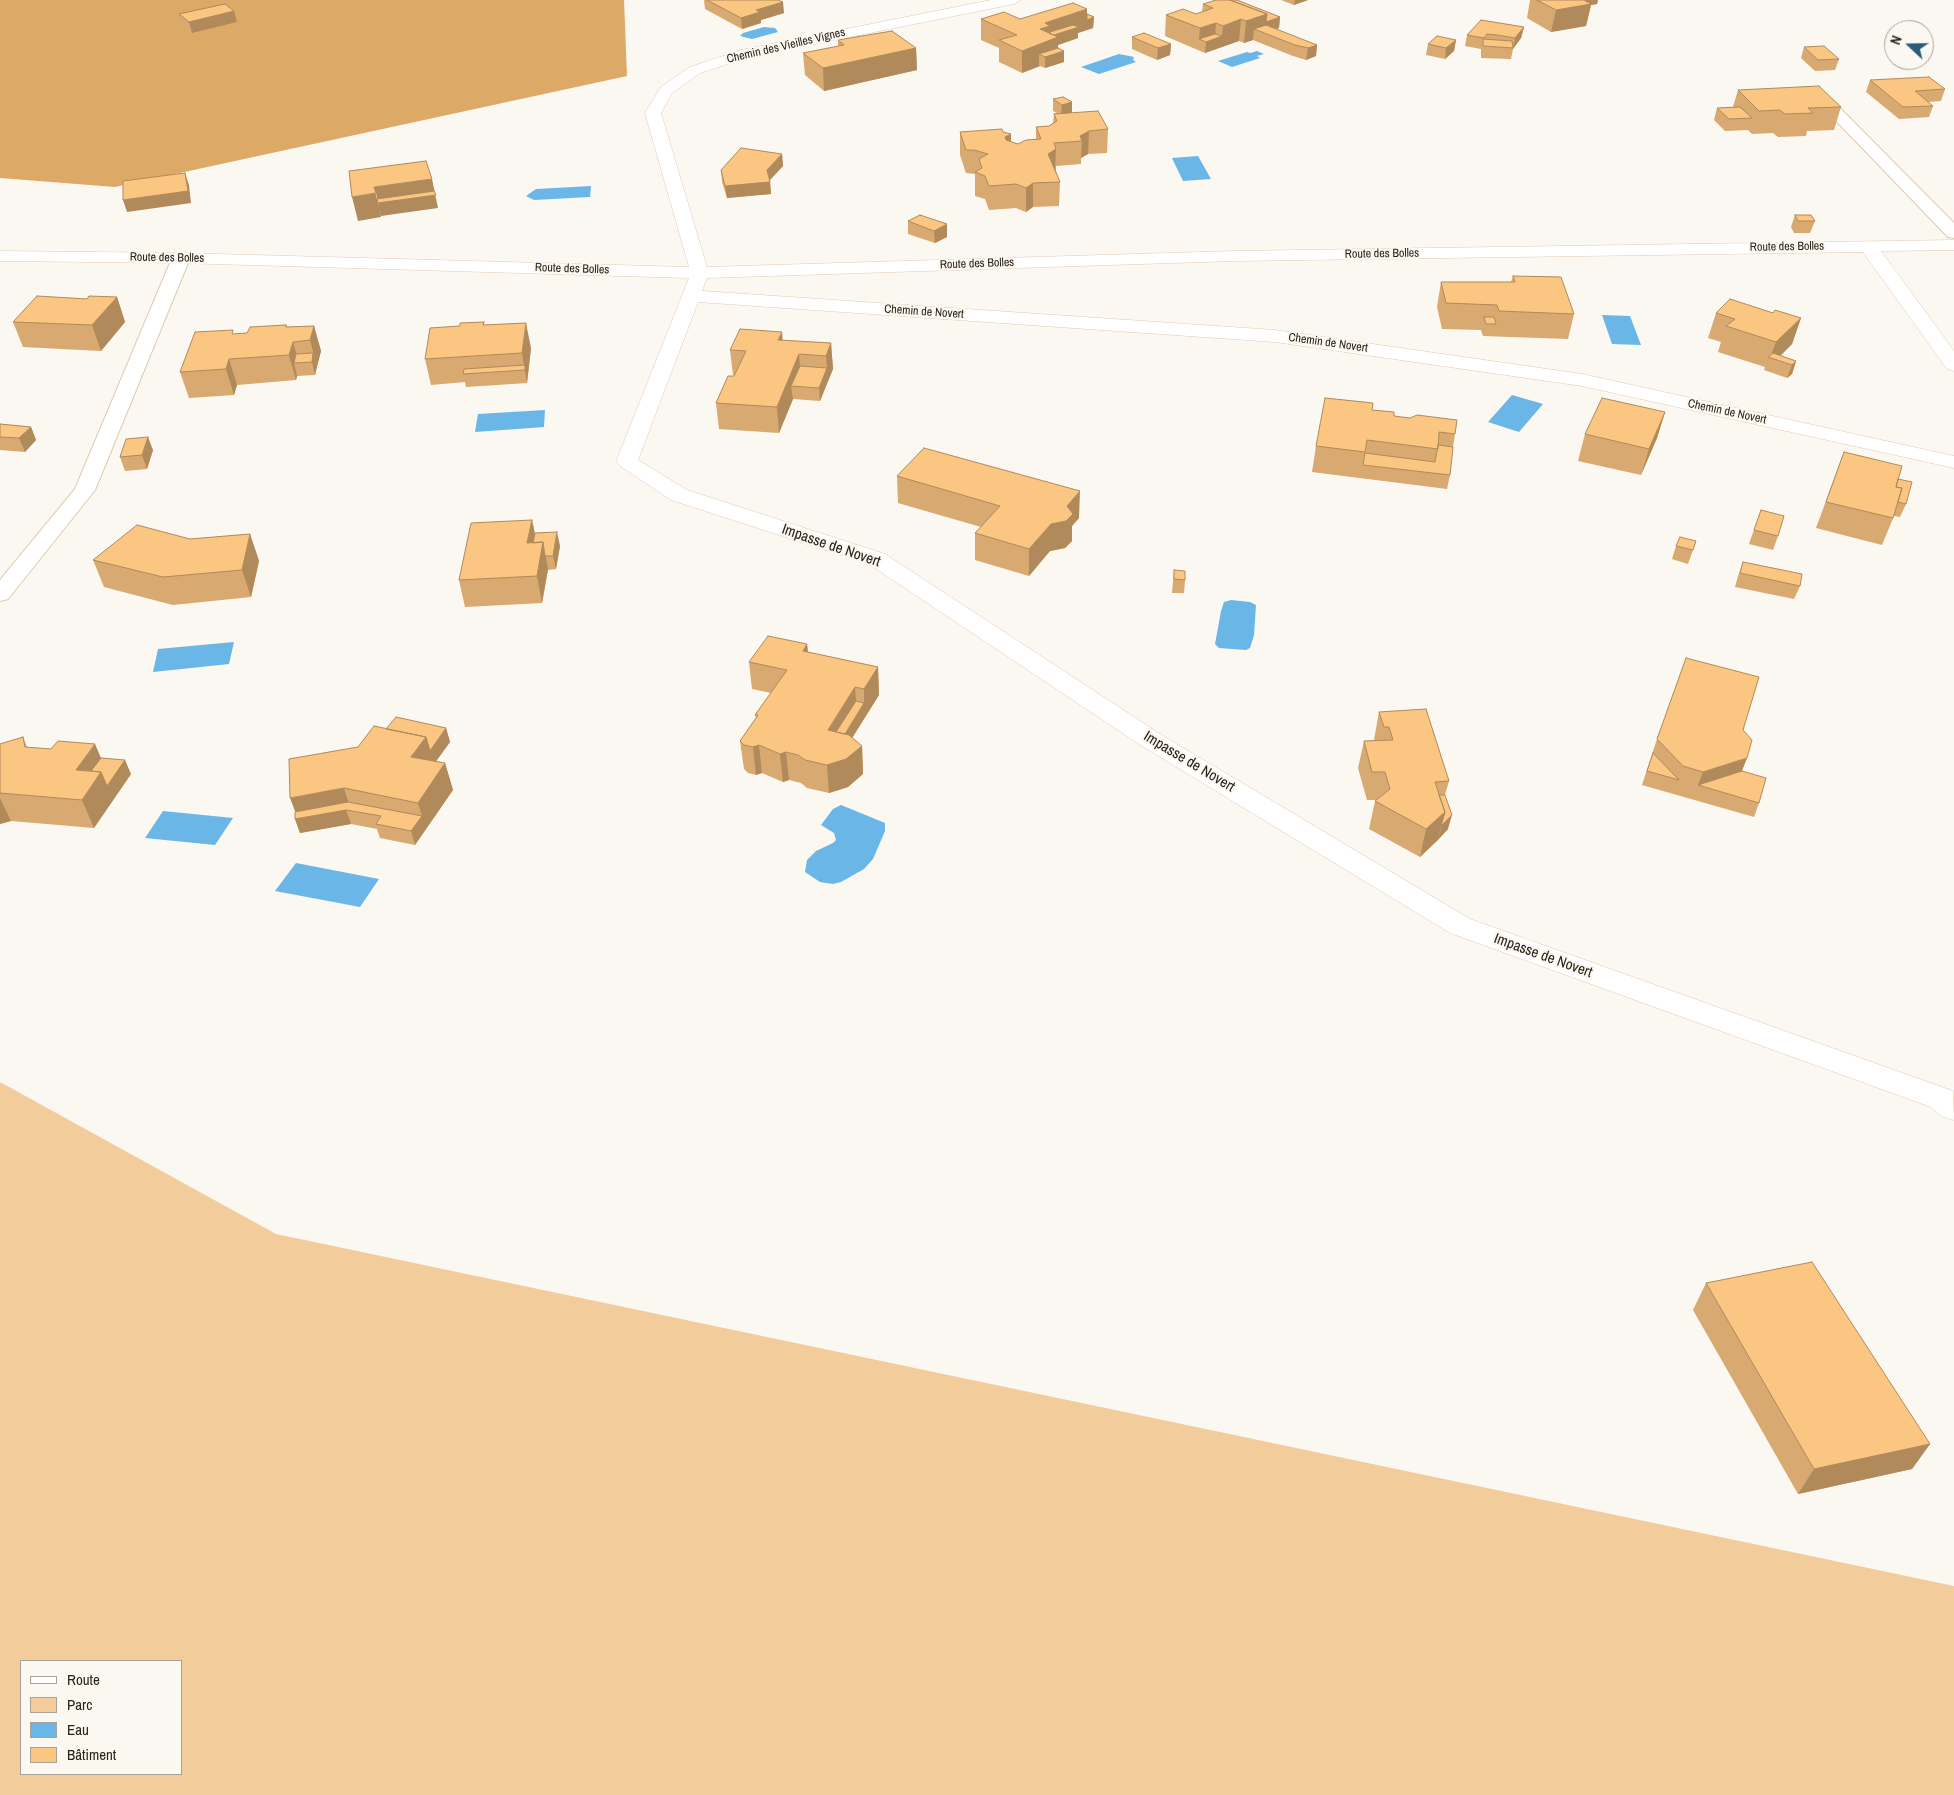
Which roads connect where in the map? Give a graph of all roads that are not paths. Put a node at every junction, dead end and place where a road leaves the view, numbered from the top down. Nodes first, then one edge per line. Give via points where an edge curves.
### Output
1 (1014, 0) edge
2 (1822, 97) edge
3 (1954, 233) edge
4 (1954, 245) edge
5 (1868, 246) junction
6 (0, 256) edge
7 (181, 258) junction
8 (696, 284) junction
9 (1954, 365) edge
10 (1954, 462) edge
11 (0, 594) edge
12 (1954, 1108) edge

1 - 8 street, Chemin des Vieilles Vignes via 746,53 695,70 666,90 653,113
2 - 3 lane
4 - 5 street, Route des Bolles
5 - 8 street, Route des Bolles via 1234,256
5 - 9 street
6 - 7 street, Route des Bolles
7 - 8 street, Route des Bolles
7 - 11 lane via 86,490
8 - 10 street, Chemin de Novert via 1275,336 1582,380
8 - 12 street, Impasse de Novert via 628,462 679,495 878,559 1151,740 1460,926 1942,1099

